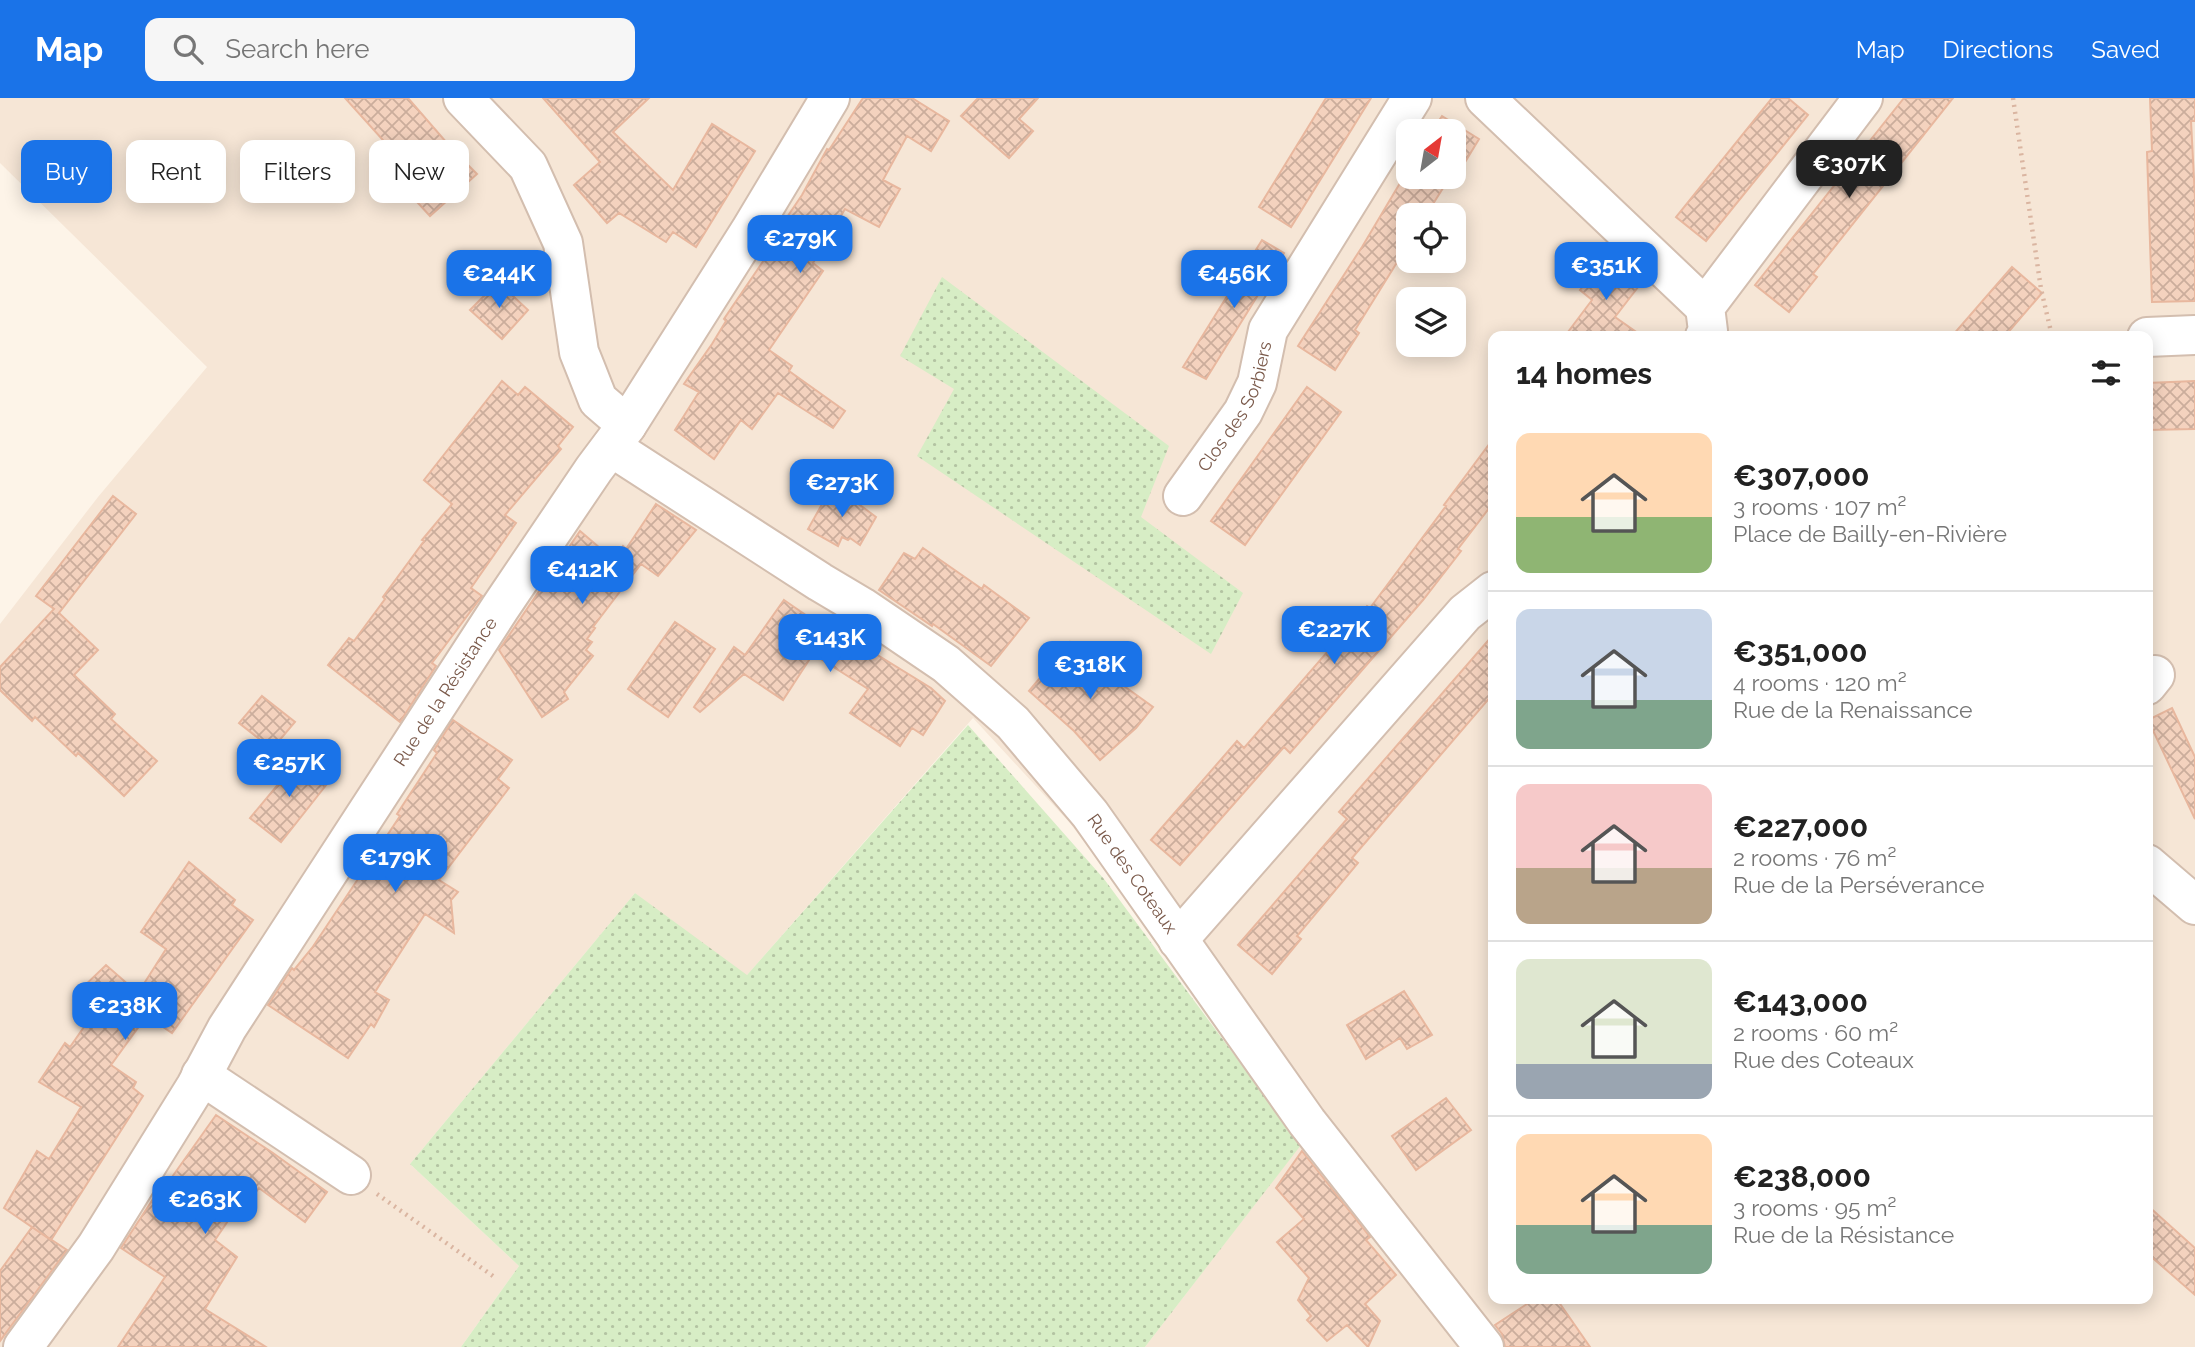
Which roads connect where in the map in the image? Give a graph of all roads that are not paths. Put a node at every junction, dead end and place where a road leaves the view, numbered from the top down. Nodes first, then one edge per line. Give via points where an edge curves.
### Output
1 (463, 98) edge
2 (830, 98) edge
3 (1412, 98) edge
4 (1485, 98) edge
5 (1863, 98) edge
6 (1705, 322) edge
7 (2195, 335) edge
8 (2153, 337) edge
9 (619, 436) junction
10 (1183, 496) dead end
11 (1488, 595) edge
12 (2153, 869) edge
13 (2195, 905) edge
14 (1178, 940) junction
15 (201, 1075) junction
16 (351, 1175) road end
17 (23, 1347) edge
18 (1484, 1347) edge

1 - 9 street, Rue des Coteaux via 528,166 563,243 579,352
2 - 9 street, Rue de la Résistance
3 - 10 street, Clos des Sorbiers via 1268,331 1257,383 1243,412
4 - 6 street
5 - 6 street
7 - 8 street
9 - 14 street, Rue des Coteaux via 686,496 935,656 1013,723 1090,814
9 - 15 street, Rue de la Résistance via 478,643
11 - 14 street via 1465,613
12 - 13 street
14 - 18 street, Rue des Coteaux via 1307,1122
15 - 16 street
15 - 17 street, Rue de la Résistance via 96,1247

